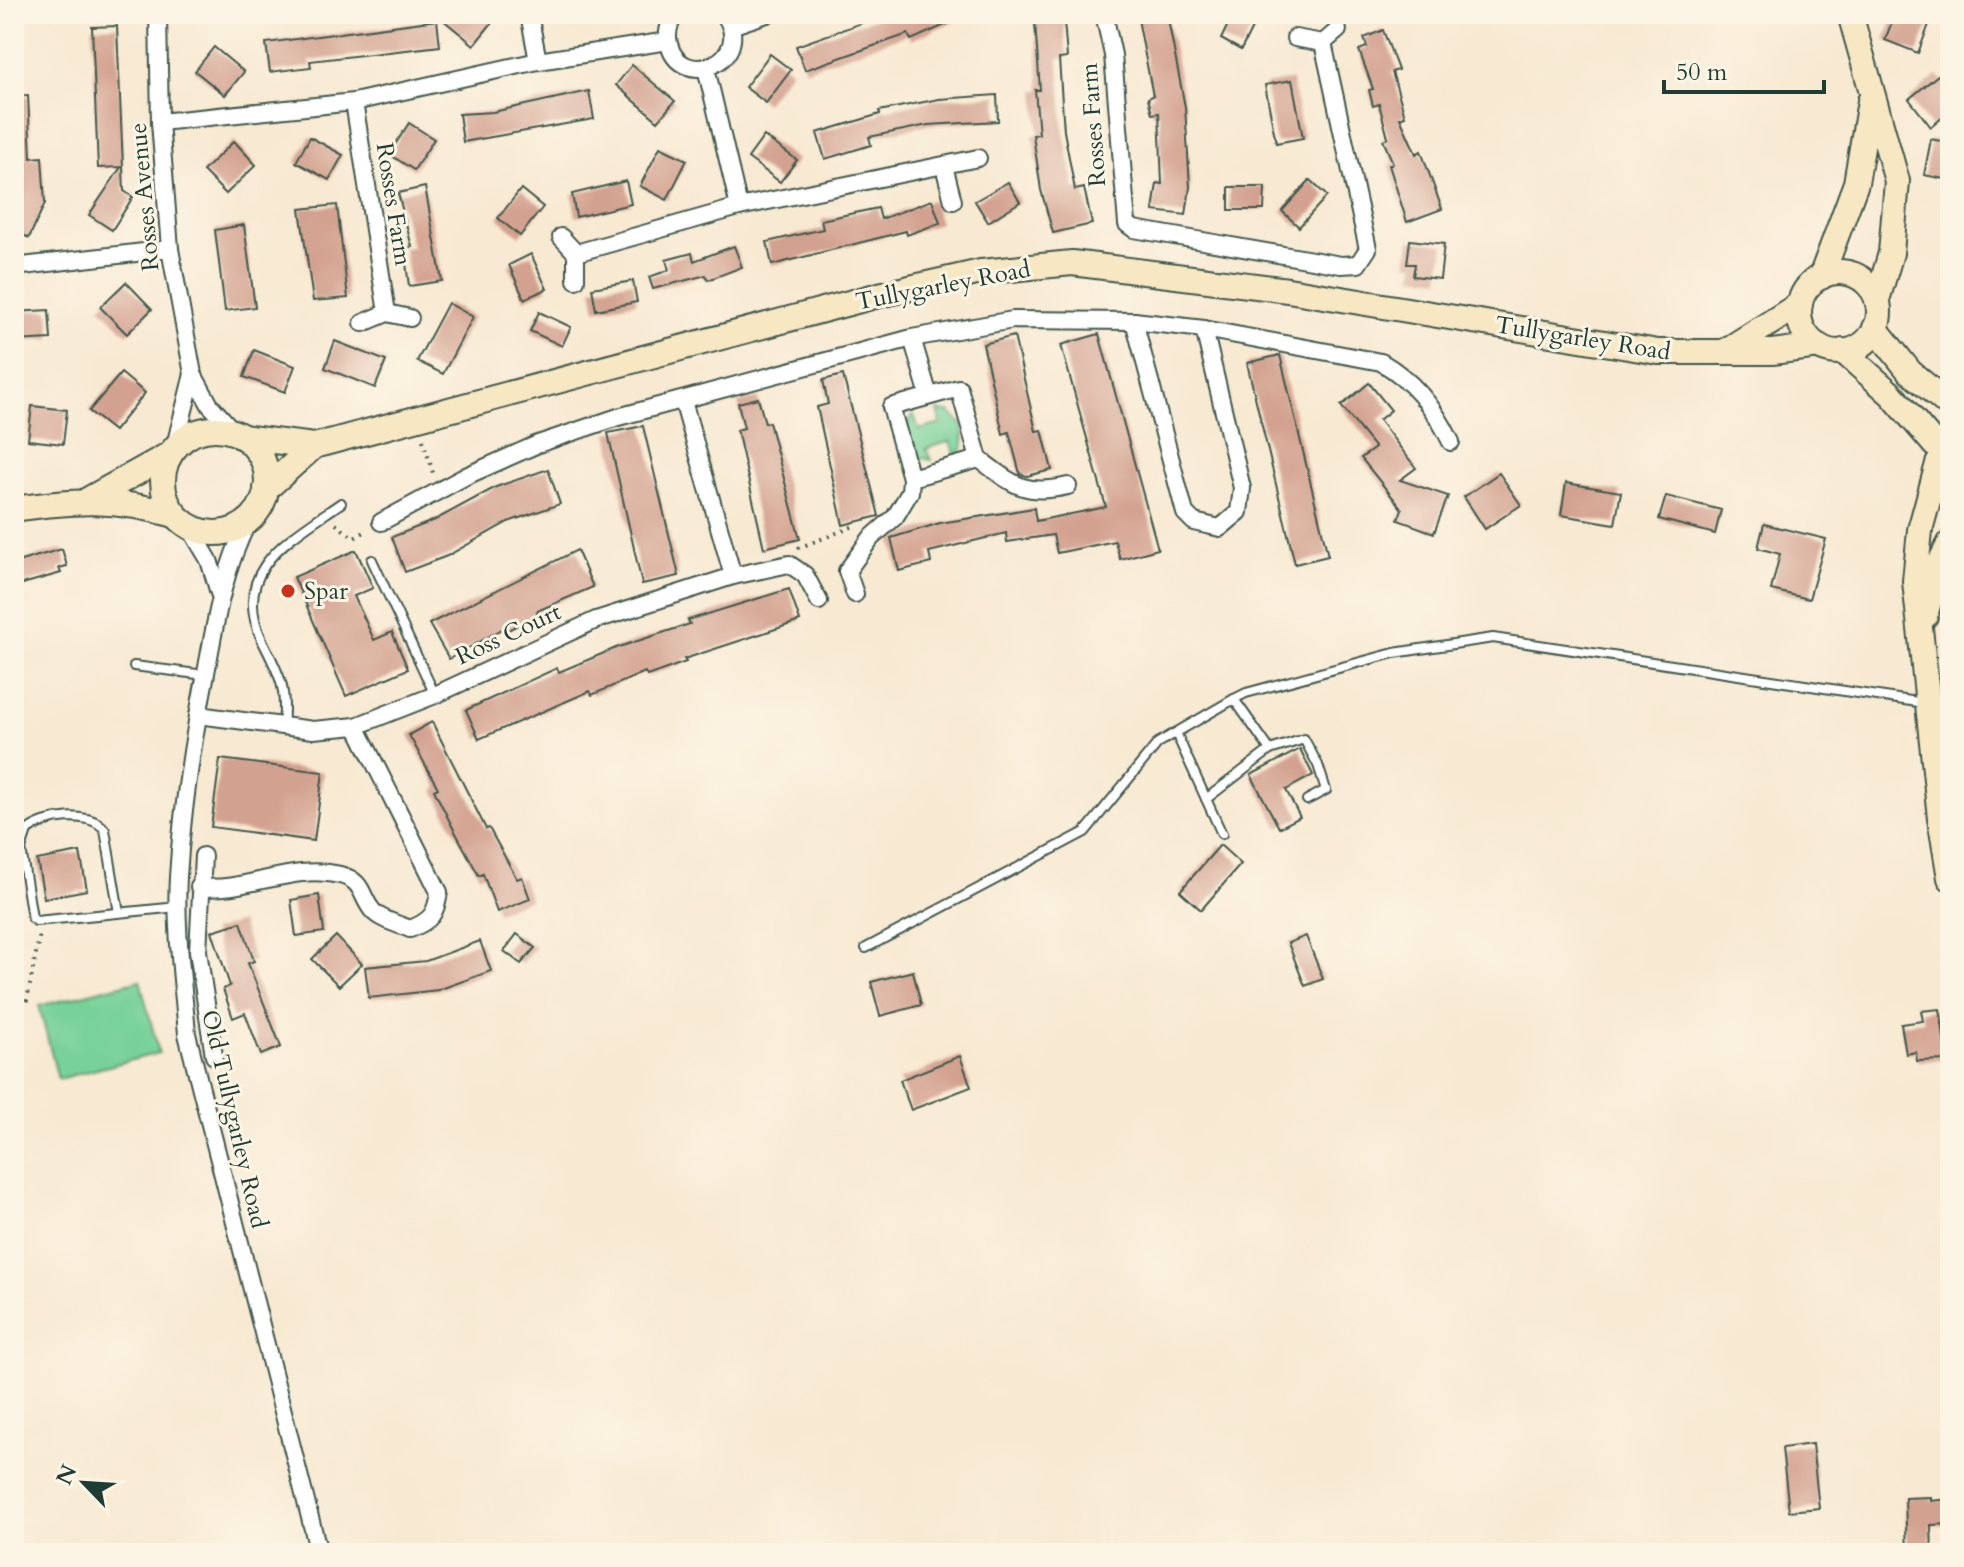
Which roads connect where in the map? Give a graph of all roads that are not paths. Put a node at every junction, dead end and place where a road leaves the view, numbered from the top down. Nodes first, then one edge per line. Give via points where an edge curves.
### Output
1 (158, 14) edge
2 (529, 14) edge
3 (676, 14) edge
4 (767, 14) edge
5 (1104, 14) edge
6 (1850, 14) edge
7 (728, 20) edge
8 (1338, 30) dead end
9 (1295, 38) dead end
10 (668, 41) junction
11 (1323, 43) junction
12 (538, 61) junction
13 (706, 68) junction
14 (1870, 94) junction
15 (354, 102) junction
16 (160, 122) junction
17 (978, 158) dead end
18 (944, 166) junction
19 (953, 201) dead end
20 (739, 207) junction
21 (561, 237) dead end
22 (170, 249) junction
23 (576, 253) junction
24 (14, 267) edge
25 (1821, 277) junction
26 (576, 280) dead end
27 (1877, 300) junction
28 (1800, 304) junction
29 (387, 313) junction
30 (410, 318) dead end
31 (1134, 321) junction
32 (363, 323) dead end
33 (1875, 328) junction
34 (1204, 329) junction
35 (912, 338) junction
36 (1831, 349) junction
37 (1727, 350) junction
38 (193, 374) junction
39 (929, 396) junction
40 (683, 401) junction
41 (1950, 406) edge
42 (1950, 418) edge
43 (238, 435) junction
44 (1451, 442) dead end
45 (314, 446) junction
46 (173, 450) junction
47 (979, 459) junction
48 (1941, 463) edge
49 (911, 478) junction
50 (1068, 486) dead end
51 (266, 489) junction
52 (89, 499) junction
53 (341, 503) dead end
54 (14, 509) edge
55 (183, 522) junction
56 (248, 522) junction
57 (381, 522) road end
58 (1950, 543) edge
59 (372, 560) dead end
60 (733, 576) junction
61 (219, 593) junction
62 (855, 594) dead end
63 (819, 601) dead end
64 (1921, 634) junction
65 (134, 666) dead end
66 (205, 675) junction
67 (435, 695) junction
68 (1234, 699) junction
69 (1929, 703) junction
70 (198, 715) junction
71 (356, 726) junction
72 (283, 727) junction
73 (1176, 733) junction
74 (1270, 750) junction
75 (1206, 799) junction
76 (1307, 800) dead end
77 (1222, 834) dead end
78 (203, 856) dead end
79 (1950, 878) edge
80 (199, 887) junction
81 (178, 907) junction
82 (119, 913) junction
83 (866, 948) dead end
84 (214, 1056) dead end
85 (319, 1553) edge

1 - 16 street, Rosses Avenue
2 - 12 street
3 - 10 street
4 - 7 street
5 - 11 street, Rosses Farm via 1113,55 1124,218 1134,229 1358,264 1368,249
6 - 14 street
7 - 13 street via 728,52
8 - 11 street
9 - 11 street
10 - 12 street
10 - 13 street via 677,59
12 - 15 street
13 - 20 street
14 - 25 street via 1856,183
14 - 27 street via 1897,181 1891,253
15 - 16 street
15 - 29 street, Rosses Farm
16 - 22 street, Rosses Avenue
17 - 18 street
18 - 19 street
18 - 20 street
20 - 23 street
21 - 23 street
22 - 24 street
22 - 38 street, Rosses Avenue
23 - 26 street
25 - 27 street via 1837,272 1854,275
25 - 28 street via 1805,291
27 - 33 street
28 - 36 street via 1804,331
28 - 37 street
29 - 30 street
29 - 32 street
31 - 34 street
31 - 34 street via 1185,513 1194,522 1220,528 1239,512 1242,488
31 - 35 street via 1013,320
33 - 36 street via 1859,346
33 - 41 street via 1910,372
34 - 44 street via 1381,362 1430,403
35 - 39 street
35 - 40 street
36 - 37 street, Tullygarley Road
36 - 48 street via 1891,394
37 - 45 street, Tullygarley Road via 1658,352 1288,290 1072,263 981,272 879,295
38 - 43 street, Rosses Avenue via 210,405
38 - 46 street, Rosses Avenue
39 - 47 street via 959,388
39 - 49 street via 891,407
40 - 57 street via 538,444
40 - 60 street
42 - 48 street via 1940,429
43 - 45 street, Tullygarley Road
43 - 46 street via 203,430
43 - 51 street via 259,452
45 - 51 street, Tullygarley Road
46 - 52 street
46 - 55 street via 162,484 168,507
47 - 49 street
47 - 50 street via 1007,480 1038,493
48 - 64 street via 1915,557
49 - 62 street via 910,492 895,517 847,571
51 - 56 street
52 - 54 street
52 - 55 street via 135,503
53 - 72 lane via 282,544 262,567 252,599 258,631 285,688
55 - 56 street via 221,534
55 - 61 street, Old Tullygarley Road via 209,560
56 - 61 street, Old Tullygarley Road
58 - 64 street via 1933,583
59 - 67 lane
60 - 63 street, Ross Court via 789,564 805,575
60 - 67 street, Ross Court via 596,620
61 - 66 street, Old Tullygarley Road
64 - 69 street
65 - 66 lane
66 - 70 street, Old Tullygarley Road
67 - 71 street, Ross Court
68 - 69 lane via 1394,653 1493,638
68 - 73 lane
68 - 74 lane
69 - 79 street
70 - 72 street, Ross Court
70 - 81 street, Old Tullygarley Road
71 - 72 street, Ross Court
71 - 80 street via 439,892 437,912 410,929 371,909 362,887 341,875 267,877 222,890
73 - 75 lane
73 - 83 lane via 1158,743 1085,832
74 - 75 lane
74 - 76 lane via 1304,739 1326,790
75 - 77 lane
78 - 80 street
80 - 84 street via 198,951
81 - 82 lane
81 - 85 street, Old Tullygarley Road via 187,1034
82 - 82 lane via 42,923 32,918 21,849 27,831 42,822 100,822

